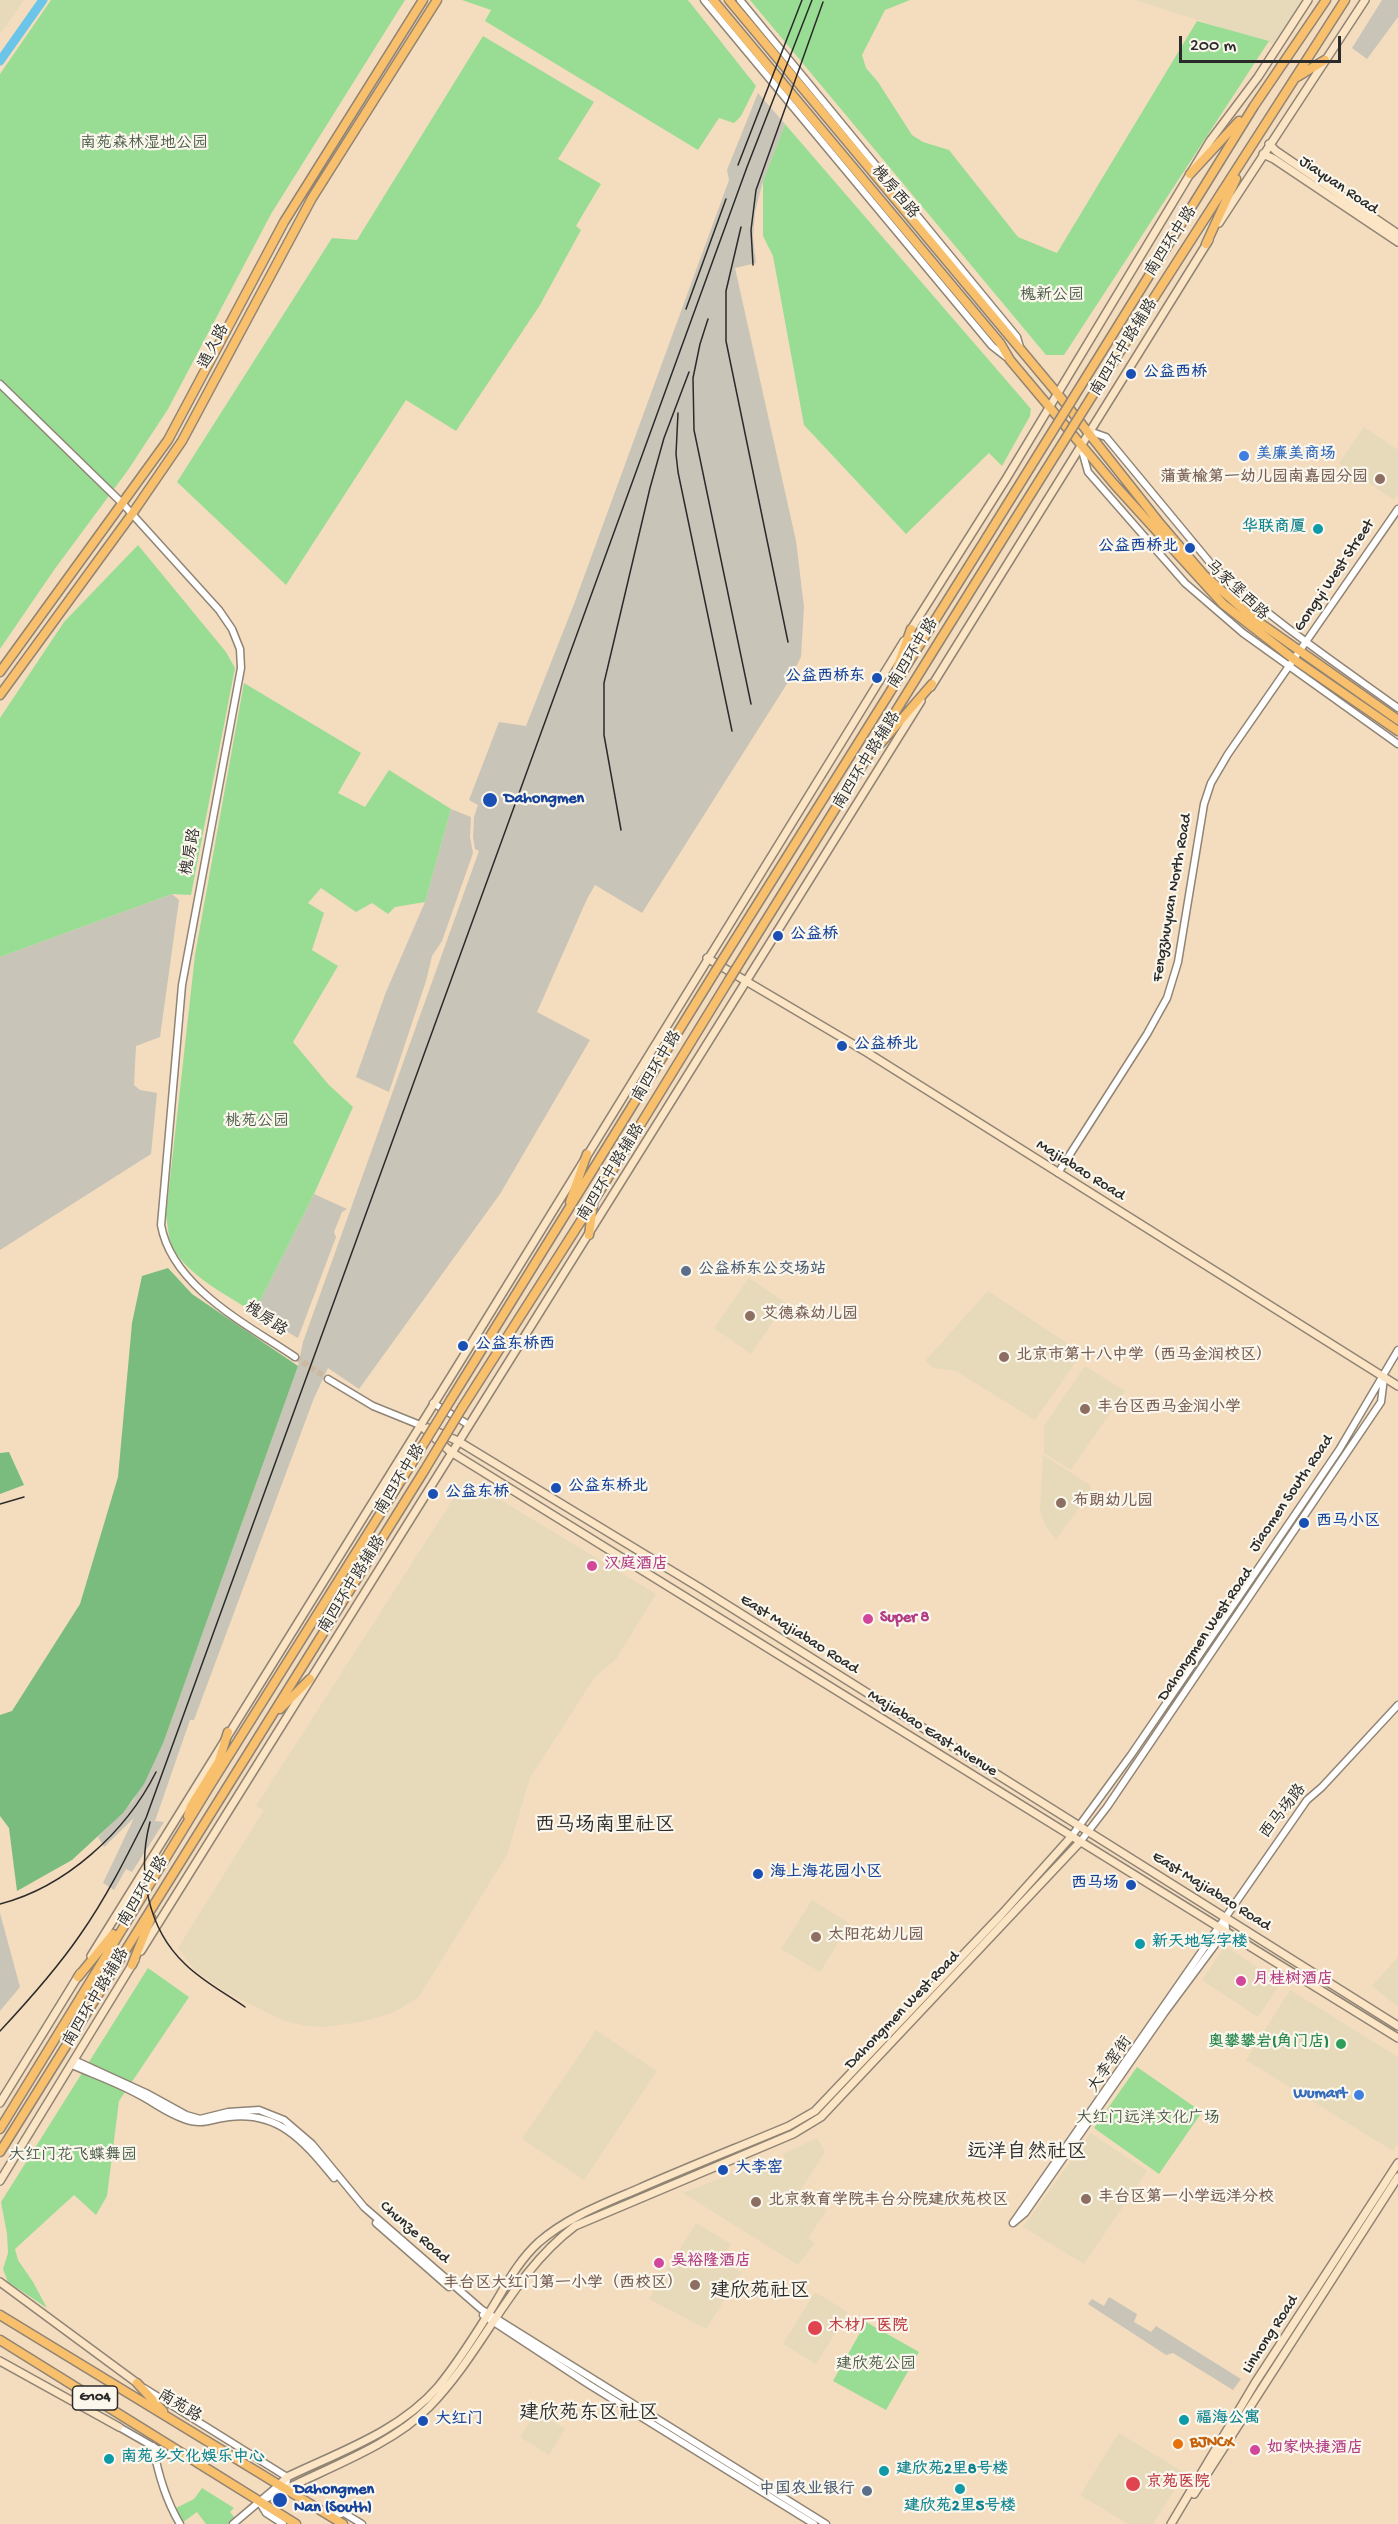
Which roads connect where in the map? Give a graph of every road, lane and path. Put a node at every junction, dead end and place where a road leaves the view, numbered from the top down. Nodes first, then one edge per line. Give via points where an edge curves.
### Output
1 (423, 0) edge
2 (437, 0) edge
3 (705, 0) edge
4 (713, 0) edge
5 (729, 0) edge
6 (740, 0) edge
7 (1308, 0) edge
8 (1317, 0) edge
9 (1326, 0) edge
10 (1345, 0) edge
11 (1365, 0) edge
12 (1313, 20) junction
13 (1325, 60) junction
14 (1294, 79) junction
15 (1254, 106) junction
16 (1269, 144) junction
17 (1249, 151) junction
18 (1263, 154) junction
19 (1190, 174) junction
20 (1398, 234) edge
21 (1398, 242) edge
22 (1206, 244) junction
23 (1021, 350) junction
24 (1010, 360) junction
25 (0, 384) edge
26 (1057, 393) junction
27 (1049, 407) junction
28 (1089, 431) junction
29 (1080, 444) junction
30 (123, 504) junction
31 (1398, 509) edge
32 (132, 514) junction
33 (911, 629) junction
34 (1307, 642) junction
35 (1295, 660) junction
36 (0, 672) edge
37 (932, 684) junction
38 (0, 695) edge
39 (886, 697) junction
40 (1398, 708) edge
41 (1398, 720) edge
42 (1398, 731) edge
43 (1398, 744) edge
44 (863, 764) junction
45 (707, 958) junction
46 (746, 980) junction
47 (586, 1154) junction
48 (1058, 1173) junction
49 (593, 1202) junction
50 (564, 1218) junction
51 (589, 1235) junction
52 (1398, 1350) edge
53 (295, 1357) tunnel mouth
54 (1384, 1377) junction
55 (328, 1379) tunnel mouth
56 (1398, 1386) edge
57 (434, 1402) junction
58 (420, 1425) junction
59 (469, 1425) junction
60 (458, 1441) junction
61 (451, 1452) junction
62 (310, 1679) junction
63 (1398, 1705) edge
64 (269, 1719) junction
65 (228, 1732) junction
66 (1080, 1826) junction
67 (183, 1830) junction
68 (1089, 1832) junction
69 (1071, 1837) junction
70 (1080, 1842) junction
71 (160, 1896) junction
72 (133, 1911) junction
73 (1225, 1917) junction
74 (1222, 1928) junction
75 (132, 1965) junction
76 (78, 1977) junction
77 (1398, 2026) edge
78 (1398, 2038) edge
79 (73, 2062) junction
80 (0, 2103) edge
81 (0, 2128) edge
82 (0, 2152) edge
83 (1398, 2163) edge
84 (1398, 2177) edge
85 (0, 2181) edge
86 (0, 2282) edge
87 (0, 2315) edge
88 (491, 2318) junction
89 (0, 2340) edge
90 (0, 2361) edge
91 (136, 2383) junction
92 (171, 2420) junction
93 (119, 2427) joint
94 (153, 2446) junction
95 (188, 2457) junction
96 (287, 2477) junction
97 (282, 2487) junction
98 (260, 2502) junction
99 (332, 2517) junction
100 (180, 2524) edge
101 (233, 2524) edge
102 (283, 2524) edge
103 (296, 2524) edge
104 (344, 2524) edge
105 (362, 2524) edge
106 (814, 2524) edge
107 (826, 2524) edge
108 (1171, 2524) edge
109 (1176, 2524) edge

1 - 30 main road, 通久路 via 302,192 168,440
2 - 32 main road, 通久路 via 312,198 182,441
3 - 24 street via 992,346
4 - 24 main road, 槐房西路 via 1000,343
5 - 23 main road, 槐房西路
6 - 23 street via 952,256 1017,337
7 - 19 main road, 南四环中路辅路
8 - 12 main road
9 - 12 main road, 南四环中路
10 - 14 main road, 南四环中路
11 - 13 main road, 南四环中路辅路
12 - 15 main road, 南四环中路
13 - 14 main road
13 - 16 main road, 南四环中路辅路
14 - 17 main road, 南四环中路
15 - 19 main road
15 - 39 main road, 南四环中路, bridge
16 - 18 main road, 南四环中路辅路
16 - 20 main road
17 - 22 main road
17 - 44 main road, 南四环中路, bridge
18 - 21 main road, Jiayuan Road
18 - 22 main road, 南四环中路辅路
19 - 26 main road, 南四环中路辅路
22 - 28 main road, 南四环中路辅路
23 - 26 main road, 槐房西路
24 - 27 main road, 槐房西路
25 - 30 street, 槐房路
26 - 27 main road, 南四环中路辅路
26 - 28 main road, 槐房西路
27 - 29 main road, 马家堡西路
27 - 33 main road, 南四环中路辅路
28 - 29 main road, 南四环中路辅路
28 - 34 street via 1106,436 1228,581
28 - 35 main road, 槐房西路 via 1204,574
29 - 35 main road, 马家堡西路 via 1223,604
29 - 35 street via 1088,472 1185,583 1217,614
29 - 37 main road, 南四环中路辅路
30 - 32 street, 槐房路
30 - 36 main road, 通久路
31 - 34 street, Gongyi West Street
32 - 38 main road, 通久路
32 - 53 street, 槐房路 via 219,610 240,649 241,668 184,974 161,1216 163,1234 196,1288
33 - 39 main road
33 - 45 main road, 南四环中路辅路
34 - 35 street, Gongyi West Street
34 - 40 street
35 - 41 main road
35 - 42 main road, 马家堡西路
35 - 43 street
35 - 48 street, Fengzhuyuan North Road via 1210,783 1178,962 1167,998
37 - 44 main road
37 - 46 main road, 南四环中路辅路
39 - 50 main road, 南四环中路, bridge
44 - 49 main road, 南四环中路, bridge
45 - 46 main road, Majiabao Road
45 - 47 main road, 南四环中路辅路
46 - 48 main road, Majiabao Road
46 - 51 main road, 南四环中路辅路
47 - 50 main road
47 - 57 main road, 南四环中路辅路
48 - 54 main road, Majiabao Road
49 - 51 main road
49 - 64 main road, 南四环中路, bridge
50 - 67 main road, 南四环中路, bridge
51 - 59 main road, 南四环中路辅路
52 - 54 street, Jiaomen South Road
54 - 56 main road, Majiabao Road
54 - 66 street, Jiaomen South Road via 1339,1450
54 - 68 street, Dahongmen West Road via 1381,1402
55 - 58 street via 373,1406
57 - 58 main road, 南四环中路辅路
57 - 59 street
58 - 60 main road, East Majiabao Road
58 - 61 main road, Majiabao East Avenue
58 - 65 main road, 南四环中路辅路
59 - 60 main road, 南四环中路辅路
60 - 61 main road, 南四环中路辅路
60 - 66 main road, East Majiabao Road
61 - 62 main road, 南四环中路辅路
61 - 69 main road, Majiabao East Avenue
62 - 64 main road
62 - 75 main road, 南四环中路辅路
63 - 73 street, 西马场路 via 1307,1800
64 - 71 main road, 南四环中路
65 - 67 main road via 219,1761 191,1806
65 - 76 main road, 南四环中路辅路
66 - 68 main road, East Majiabao Road
66 - 69 street, Dahongmen West Road
67 - 72 main road, 南四环中路
68 - 70 street, Dahongmen West Road
68 - 73 main road, East Majiabao Road
69 - 70 main road, Majiabao East Avenue
69 - 88 main road, Dahongmen West Road via 816,2111 571,2219 517,2263
70 - 74 main road, Majiabao East Avenue
70 - 88 main road, Dahongmen West Road via 821,2117 793,2134 575,2226 545,2250
71 - 75 main road
71 - 82 main road, 南四环中路
72 - 76 main road
72 - 81 main road, 南四环中路
73 - 74 street, 大李窑街
73 - 77 main road, East Majiabao Road
74 - 74 street, 大李窑街 via 1013,2223 1025,2212
74 - 78 main road, Majiabao East Avenue
75 - 79 main road, 南四环中路辅路
76 - 80 main road, 南四环中路辅路
79 - 85 main road, 南四环中路辅路
79 - 88 street, Chunze Road via 184,2120 201,2123 257,2116 281,2125 309,2148 362,2210
83 - 108 main road, Linhong Road via 1255,2383
84 - 109 main road, Linhong Road
86 - 91 main road
87 - 92 main road, 南苑路 / G104
88 - 96 main road, Dahongmen West Road via 436,2388 410,2414
88 - 97 main road, Dahongmen West Road via 445,2389 415,2420 373,2445
88 - 106 street, Chunze Road
88 - 107 street, Chunze Road
89 - 95 main road, G104
90 - 93 main road
91 - 92 main road
91 - 96 street
92 - 97 main road, 南苑路 / G104
93 - 94 street
94 - 95 street via 166,2454
94 - 100 street via 165,2496
95 - 98 main road, G104
96 - 97 main road, Dahongmen West Road
97 - 98 street
97 - 99 main road, 南苑路 / G104
98 - 101 street
98 - 102 street via 266,2513
98 - 103 main road, G104
99 - 104 main road, 南苑路 / G104
99 - 105 street via 344,2513

